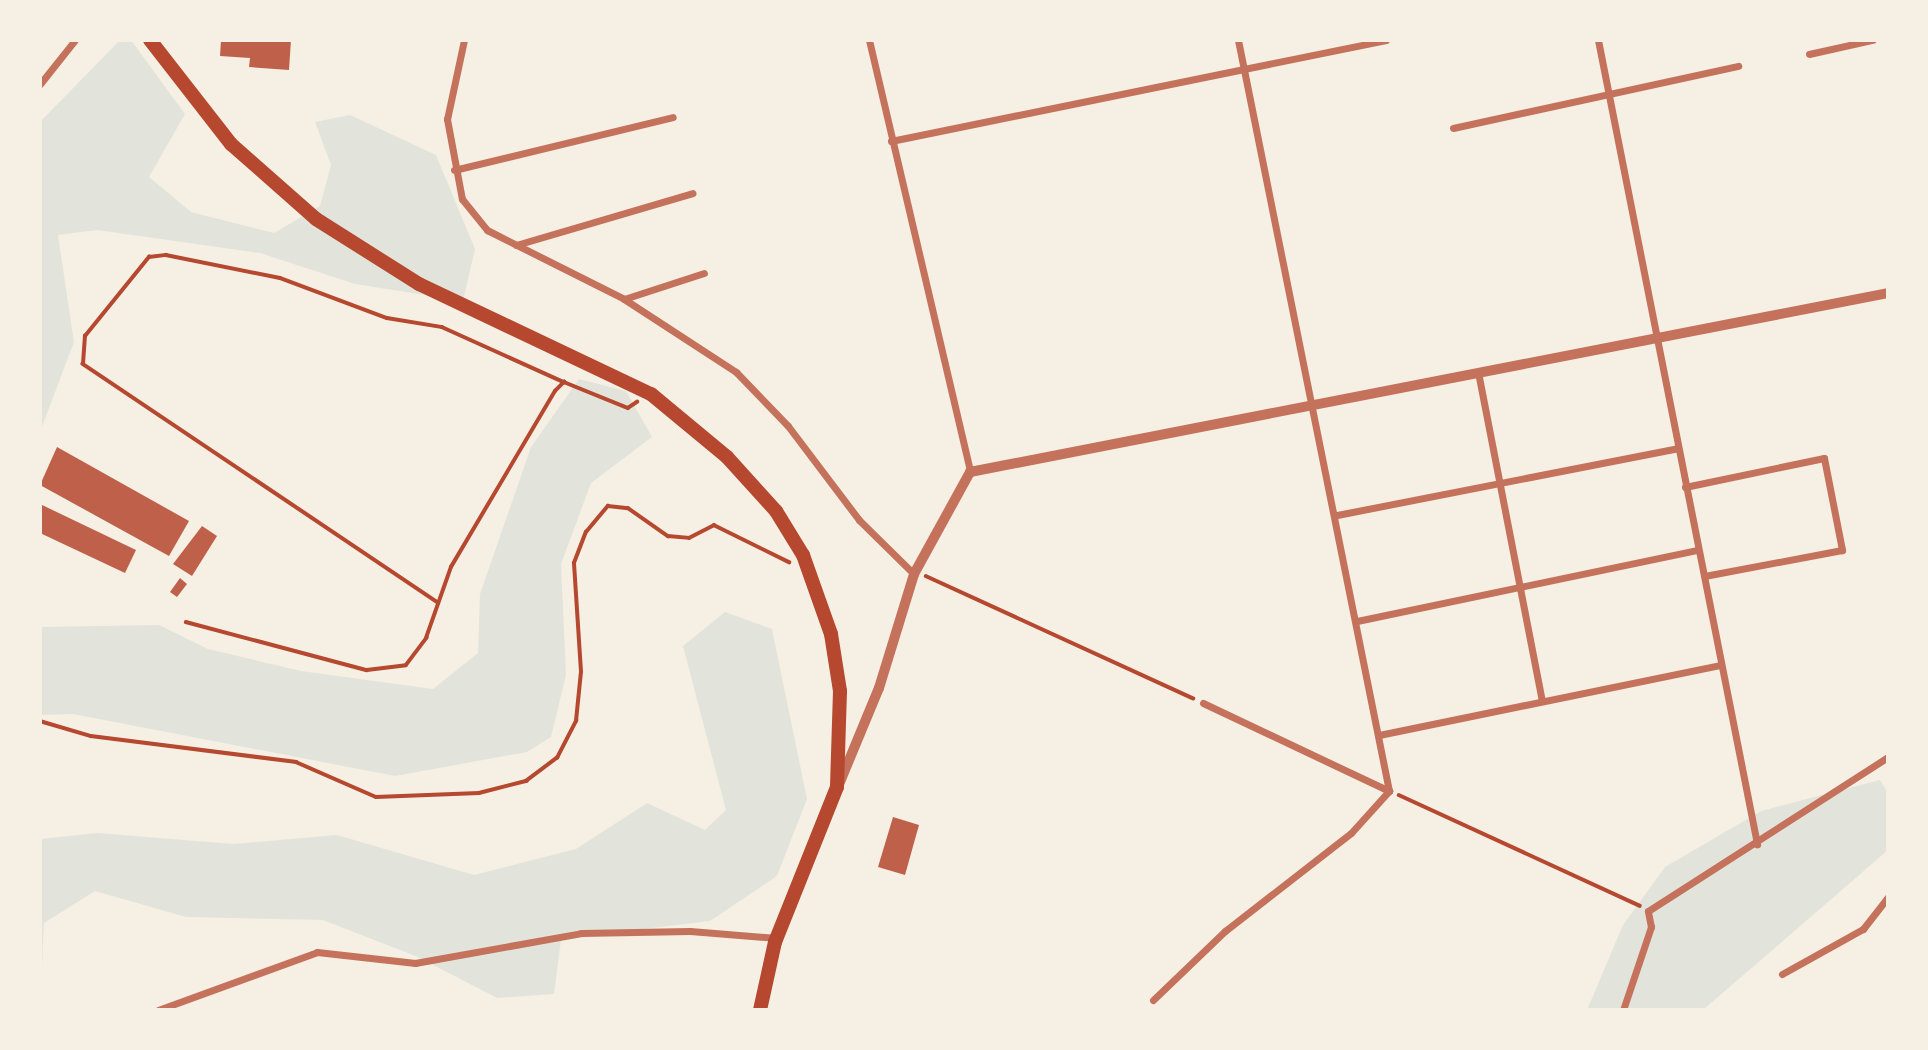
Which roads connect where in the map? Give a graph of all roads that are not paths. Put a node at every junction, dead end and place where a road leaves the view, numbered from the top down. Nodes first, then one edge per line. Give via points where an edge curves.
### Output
1 (75, 40) edge
2 (150, 40) edge
3 (464, 40) edge
4 (869, 40) edge
5 (1238, 40) edge
6 (1386, 40) edge
7 (1598, 40) edge
8 (1872, 40) edge
9 (1809, 54) dead end
10 (1738, 66) dead end
11 (1244, 69) junction
12 (40, 84) edge
13 (1609, 95) junction
14 (673, 117) dead end
15 (1453, 128) dead end
16 (891, 141) junction
17 (454, 170) junction
18 (694, 193) dead end
19 (516, 246) junction
20 (704, 273) dead end
21 (1888, 293) edge
22 (624, 299) junction
23 (1654, 335) junction
24 (1478, 372) junction
25 (1316, 406) junction
26 (1677, 448) junction
27 (971, 472) junction
28 (1499, 483) junction
29 (1685, 487) junction
30 (1337, 515) junction
31 (1698, 550) junction
32 (914, 574) junction
33 (1704, 576) junction
34 (1520, 588) junction
35 (1357, 621) junction
36 (1721, 664) junction
37 (1542, 700) junction
38 (1203, 703) road end
39 (1379, 735) junction
40 (1888, 757) edge
41 (837, 787) junction
42 (1389, 791) junction
43 (1757, 844) junction
44 (1888, 897) edge
45 (777, 937) junction
46 (1782, 974) dead end
47 (1153, 1000) dead end
48 (158, 1010) edge
49 (760, 1010) edge
50 (1623, 1010) edge

1 - 12 street
2 - 41 highway via 232,144 316,219 419,284 651,394 727,457 776,511 803,555 831,634 840,691
3 - 17 street via 447,119
4 - 16 street
5 - 11 street
6 - 11 street
7 - 13 street
8 - 9 street
10 - 13 street
11 - 16 street
11 - 25 street
13 - 15 street
13 - 23 street
14 - 17 street
16 - 27 street
17 - 19 street via 462,200 487,230
18 - 19 street
19 - 22 street
20 - 22 street
21 - 23 street
22 - 32 street via 736,372 788,426 859,520
23 - 24 street
23 - 26 street
24 - 25 street
24 - 28 street
25 - 27 street
25 - 30 street
26 - 28 street
26 - 29 street
27 - 32 street
28 - 30 street
28 - 34 street
29 - 31 street
29 - 33 street via 1824,458 1842,550
30 - 35 street
31 - 33 street
31 - 34 street
32 - 41 street via 879,688
33 - 36 street
34 - 35 street
34 - 37 street
35 - 39 street
36 - 37 street
36 - 43 street
37 - 39 street
38 - 42 street
39 - 42 street
40 - 43 street
41 - 45 highway
42 - 47 street via 1351,833 1225,931
43 - 50 street via 1648,911 1651,927
44 - 46 street via 1863,929
45 - 48 street via 690,930 581,933 415,963 317,952
45 - 49 highway

